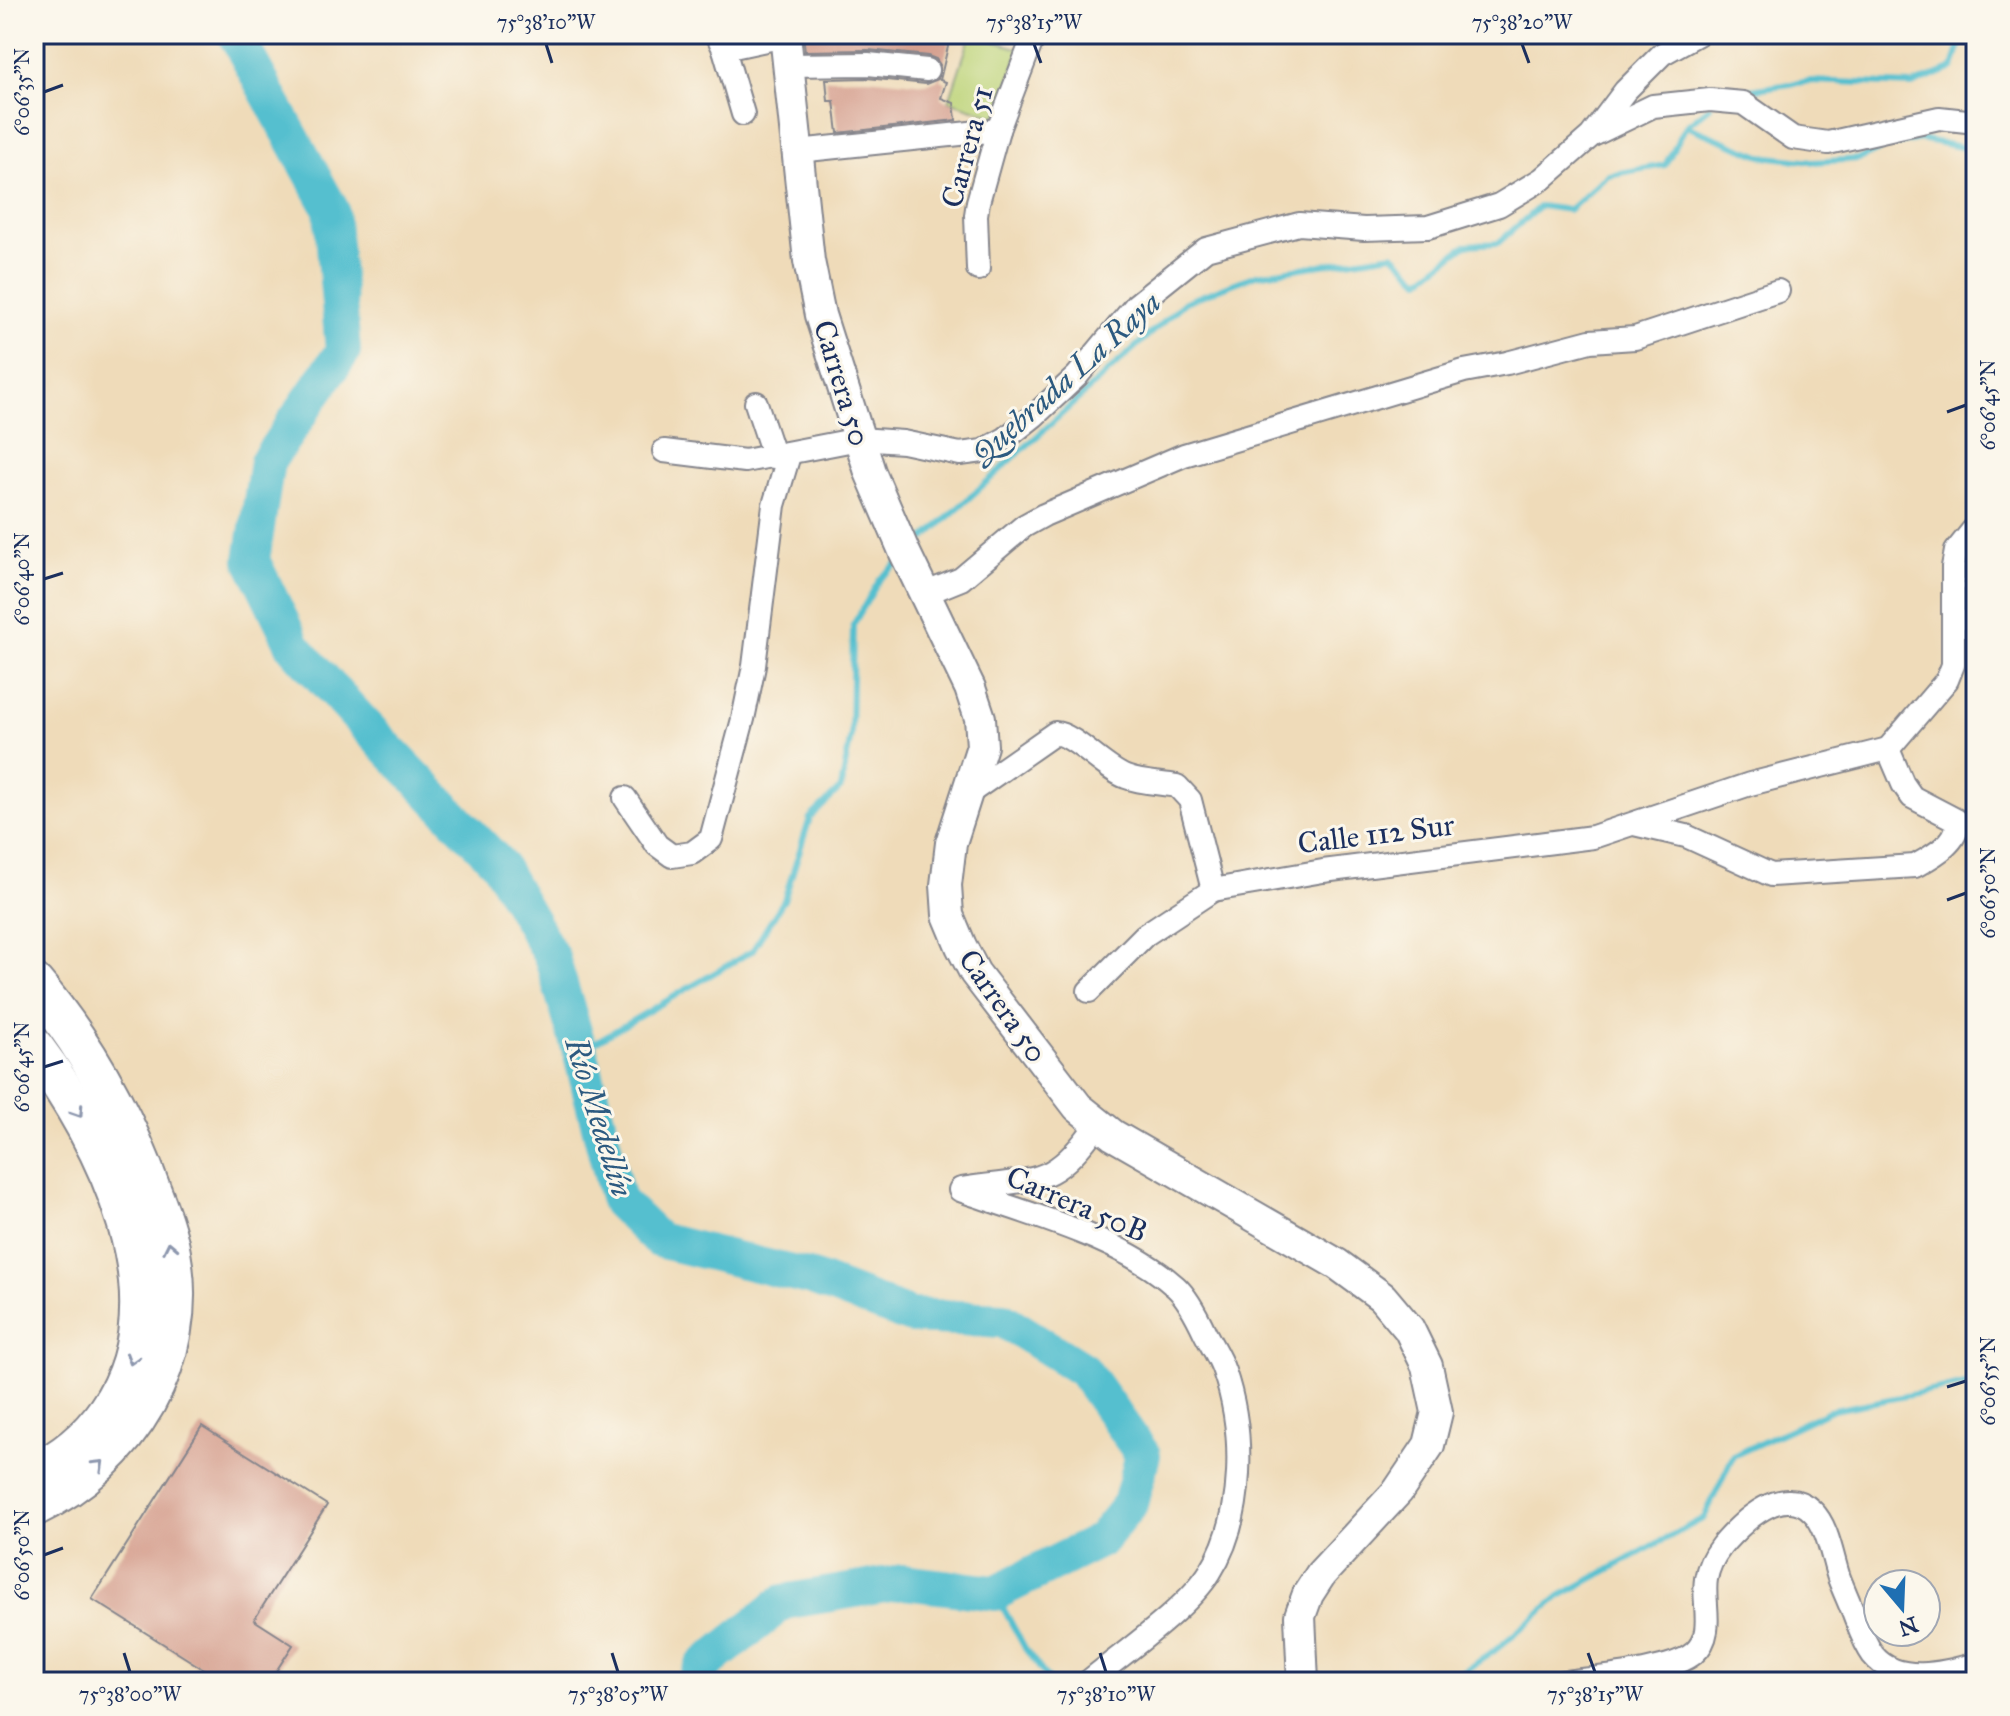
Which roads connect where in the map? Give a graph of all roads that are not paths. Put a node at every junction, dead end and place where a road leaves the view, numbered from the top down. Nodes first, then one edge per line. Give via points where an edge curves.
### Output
1 (1698, 34) edge
2 (720, 42) edge
3 (1031, 43) dead end
4 (786, 45) edge
5 (927, 70) dead end
6 (743, 114) dead end
7 (1976, 122) edge
8 (998, 130) junction
9 (1591, 136) junction
10 (798, 151) junction
11 (978, 269) dead end
12 (1778, 291) dead end
13 (756, 403) dead end
14 (859, 439) junction
15 (664, 451) dead end
16 (782, 456) junction
17 (1976, 526) edge
18 (924, 594) junction
19 (1888, 749) junction
20 (969, 793) junction
21 (625, 798) dead end
22 (1632, 823) junction
23 (1213, 890) junction
24 (34, 983) edge
25 (1089, 991) dead end
26 (34, 1047) edge
27 (1098, 1123) junction
28 (34, 1472) edge
29 (34, 1507) edge
30 (1976, 1664) edge
31 (1088, 1682) edge
32 (1303, 1682) edge
33 (1564, 1682) edge

1 - 9 street via 1641,73
2 - 4 street
2 - 6 street
3 - 8 street, Carrera 51
4 - 5 street via 868,64
4 - 10 main road, Carrera 50
7 - 9 street via 1939,118 1828,143 1793,138 1743,103 1710,100 1653,106
8 - 10 street
8 - 11 street, Carrera 51 via 976,215
9 - 14 street via 1542,179 1499,205 1428,227 1299,224 1206,249 1136,305 1077,376 1034,416 983,451 960,454
10 - 14 main road, Carrera 50 via 820,315
12 - 18 street via 1658,332 1590,341 1464,371 1184,455 1044,515 961,579
13 - 16 street
14 - 16 street
14 - 18 main road, Carrera 50
15 - 16 street via 745,461
16 - 21 street via 754,666 711,839 692,853 672,856 657,845
17 - 19 street via 1956,551 1953,567 1953,665 1947,680
18 - 20 main road, Carrera 50 via 980,718 982,746
19 - 22 street, Calle 112 Sur via 1750,784
19 - 22 street via 1912,797 1958,825 1956,835 1915,866 1771,875 1686,836
20 - 23 street via 1055,733 1064,734 1126,777 1184,791
20 - 27 main road, Carrera 50 via 951,843 946,885 952,926 984,985 1056,1082
22 - 23 street, Calle 112 Sur via 1593,837
23 - 25 street via 1145,935
29 -> 24 highway via 89,1474 138,1419 164,1363 175,1290 164,1221 141,1157 79,1042
26 -> 28 highway via 86,1125 108,1171 125,1221 140,1298 139,1335 112,1405 71,1450
27 - 31 street, Carrera 50B via 1079,1152 1053,1173 960,1190 1104,1242 1178,1288 1224,1371 1236,1426 1239,1482 1229,1530 1210,1573
27 - 32 main road, Carrera 50 via 1337,1264 1382,1297 1409,1329 1427,1366 1437,1412 1429,1445 1398,1491 1308,1594 1300,1616
30 - 33 street via 1910,1674 1875,1658 1822,1527 1813,1512 1789,1501 1756,1513 1720,1547 1706,1580 1703,1643 1693,1654 1644,1670

